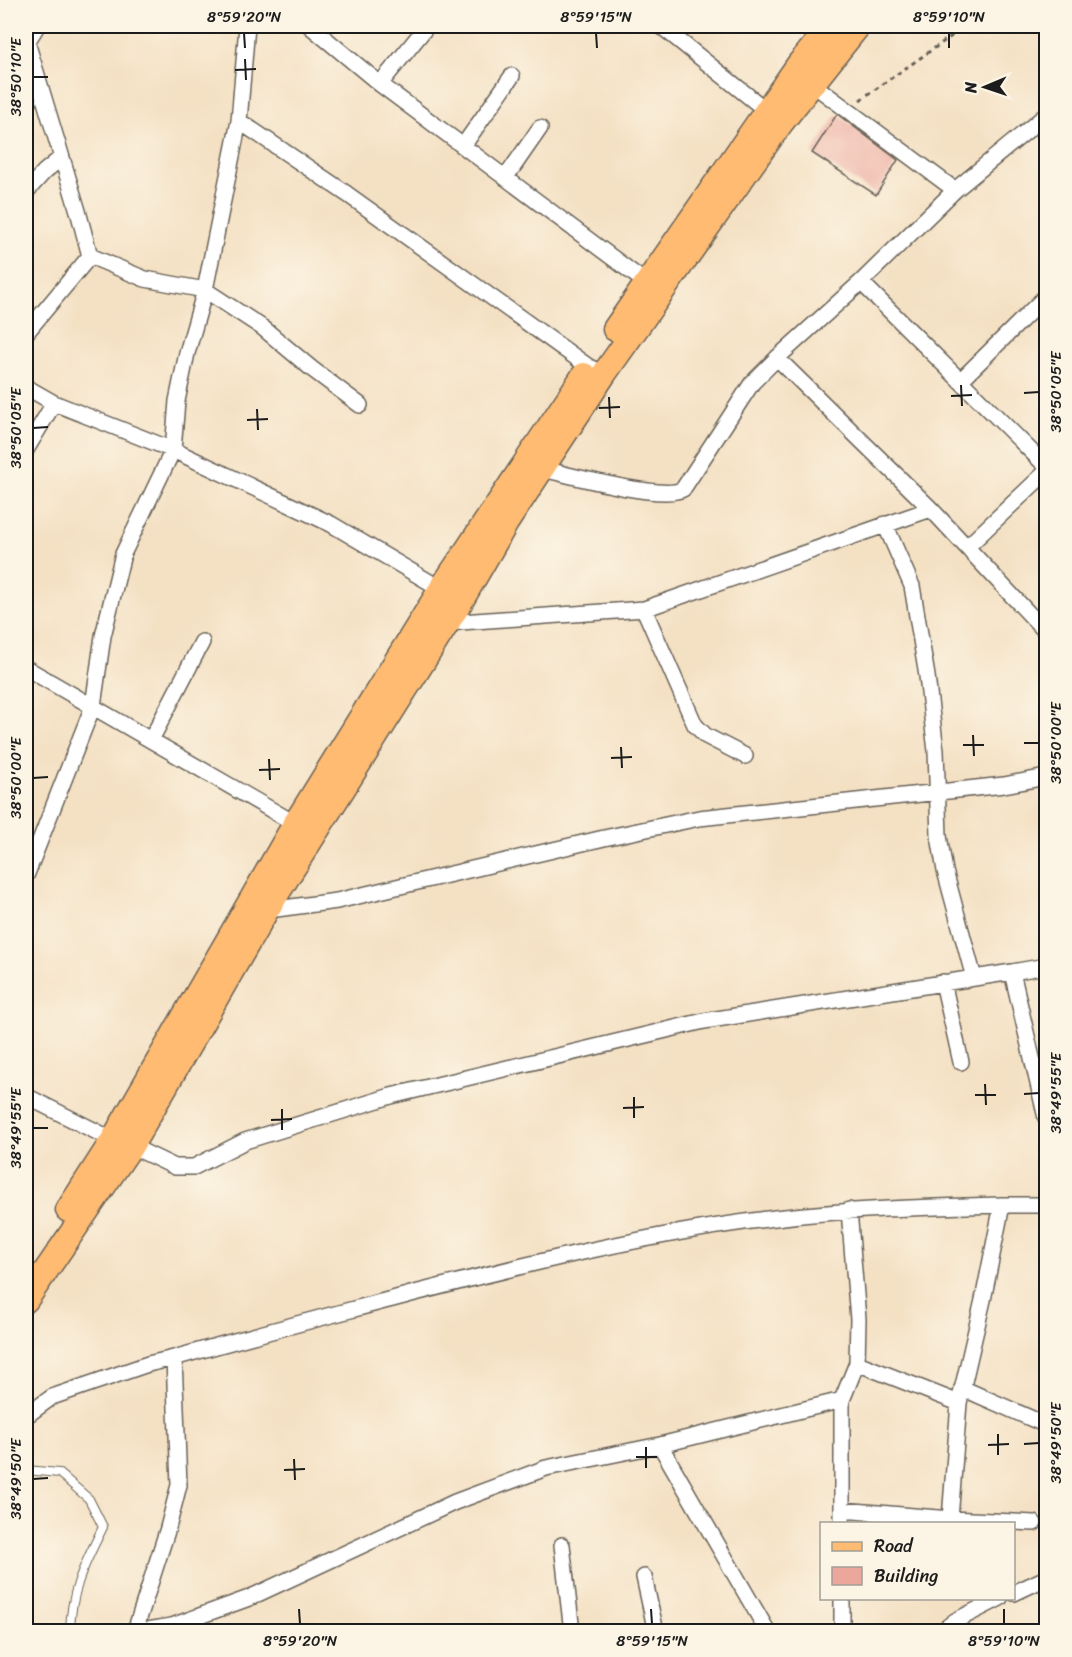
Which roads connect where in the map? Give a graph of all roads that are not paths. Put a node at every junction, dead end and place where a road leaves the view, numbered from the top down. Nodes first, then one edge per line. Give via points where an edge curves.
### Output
1 (37, 26) edge
2 (247, 26) edge
3 (310, 26) edge
4 (427, 26) edge
5 (661, 26) edge
6 (831, 26) edge
7 (858, 26) edge
8 (26, 43) edge
9 (512, 76) dead end
10 (811, 83) junction
11 (380, 84) junction
12 (1047, 115) edge
13 (774, 116) junction
14 (239, 120) junction
15 (540, 128) dead end
16 (463, 147) junction
17 (62, 157) junction
18 (506, 177) junction
19 (955, 190) junction
20 (26, 192) edge
21 (90, 256) junction
22 (861, 282) junction
23 (653, 288) junction
24 (205, 290) junction
25 (1047, 296) edge
26 (26, 333) edge
27 (777, 357) junction
28 (597, 370) junction
29 (960, 381) junction
30 (26, 387) edge
31 (54, 403) junction
32 (360, 405) dead end
33 (26, 450) edge
34 (173, 450) junction
35 (535, 464) junction
36 (1047, 466) edge
37 (1047, 472) edge
38 (931, 509) junction
39 (885, 524) junction
40 (967, 547) junction
41 (451, 595) junction
42 (644, 609) junction
43 (437, 619) junction
44 (1047, 632) edge
45 (202, 642) dead end
46 (26, 668) edge
47 (93, 706) junction
48 (151, 740) junction
49 (745, 756) dead end
50 (1047, 777) edge
51 (937, 792) junction
52 (305, 829) junction
53 (26, 876) edge
54 (256, 911) junction
55 (1047, 966) edge
56 (1012, 972) junction
57 (974, 978) junction
58 (943, 982) junction
59 (961, 1062) dead end
60 (26, 1096) edge
61 (1047, 1118) edge
62 (122, 1143) junction
63 (1002, 1205) junction
64 (1047, 1205) edge
65 (849, 1210) junction
66 (26, 1274) edge
67 (26, 1300) edge
68 (174, 1358) junction
69 (857, 1363) junction
70 (960, 1396) junction
71 (842, 1400) junction
72 (26, 1416) edge
73 (1047, 1425) edge
74 (660, 1445) junction
75 (26, 1470) edge
76 (842, 1517) edge
77 (950, 1519) junction
78 (1013, 1522) edge
79 (1015, 1522) edge
80 (1034, 1523) dead end
81 (562, 1545) dead end
82 (644, 1577) dead end
83 (1047, 1578) edge
84 (1015, 1593) edge
85 (842, 1600) edge
86 (998, 1600) edge
87 (135, 1631) edge
88 (69, 1632) edge
89 (572, 1632) edge
90 (656, 1632) edge
91 (768, 1632) edge
92 (842, 1632) edge
93 (941, 1632) edge

1 - 8 street
2 - 14 street
3 - 11 street
4 - 11 street
5 - 13 street
6 - 13 main road via 799,64
7 - 10 main road
8 - 17 street
9 - 16 street
10 - 13 main road
10 - 19 street
11 - 16 street
12 - 19 street
13 - 23 main road
14 - 24 street
14 - 28 street
15 - 18 street
16 - 18 street
17 - 20 street
17 - 21 street
18 - 23 street
19 - 22 street
21 - 24 street via 145,279
21 - 26 street
22 - 27 street
22 - 29 street
23 - 28 main road
24 - 32 street via 263,328
24 - 34 street via 177,401
25 - 29 street
27 - 35 street via 752,383 678,492 616,485
27 - 38 street
28 - 35 main road
29 - 36 street
30 - 31 street
31 - 33 street
31 - 34 street
34 - 41 street via 331,524
34 - 47 street via 123,554 103,636
35 - 41 main road
37 - 40 street
38 - 39 street
38 - 40 street
39 - 42 street
39 - 51 street via 912,586 927,676
40 - 44 street
41 - 43 main road
42 - 43 street
42 - 49 street via 695,725 706,736
43 - 52 main road
45 - 48 street
46 - 47 street
47 - 48 street
47 - 53 street
48 - 52 street
50 - 51 street
51 - 54 street via 699,818 338,901
51 - 57 street via 945,871
52 - 54 main road
54 - 62 main road
55 - 56 street
56 - 57 street
56 - 61 street
57 - 58 street
58 - 59 street
58 - 62 street via 704,1021 391,1096 245,1141 194,1167 175,1167
60 - 62 street
62 - 66 main road
62 - 67 main road
63 - 64 street
63 - 65 street
63 - 70 street
65 - 68 street via 709,1228 574,1254
65 - 69 street via 858,1319
68 - 72 street via 52,1396
68 - 87 street via 179,1485
69 - 70 street
69 - 71 street
70 - 73 street
70 - 77 street
71 - 74 street
71 - 76 street
74 - 87 street via 546,1468 455,1502 249,1599 172,1626
74 - 91 street
75 - 88 lane via 59,1473 89,1499 103,1527 78,1577
76 - 77 street
77 - 78 street
79 - 80 street
81 - 89 street
82 - 90 street
83 - 84 street
85 - 92 street
86 - 93 street

